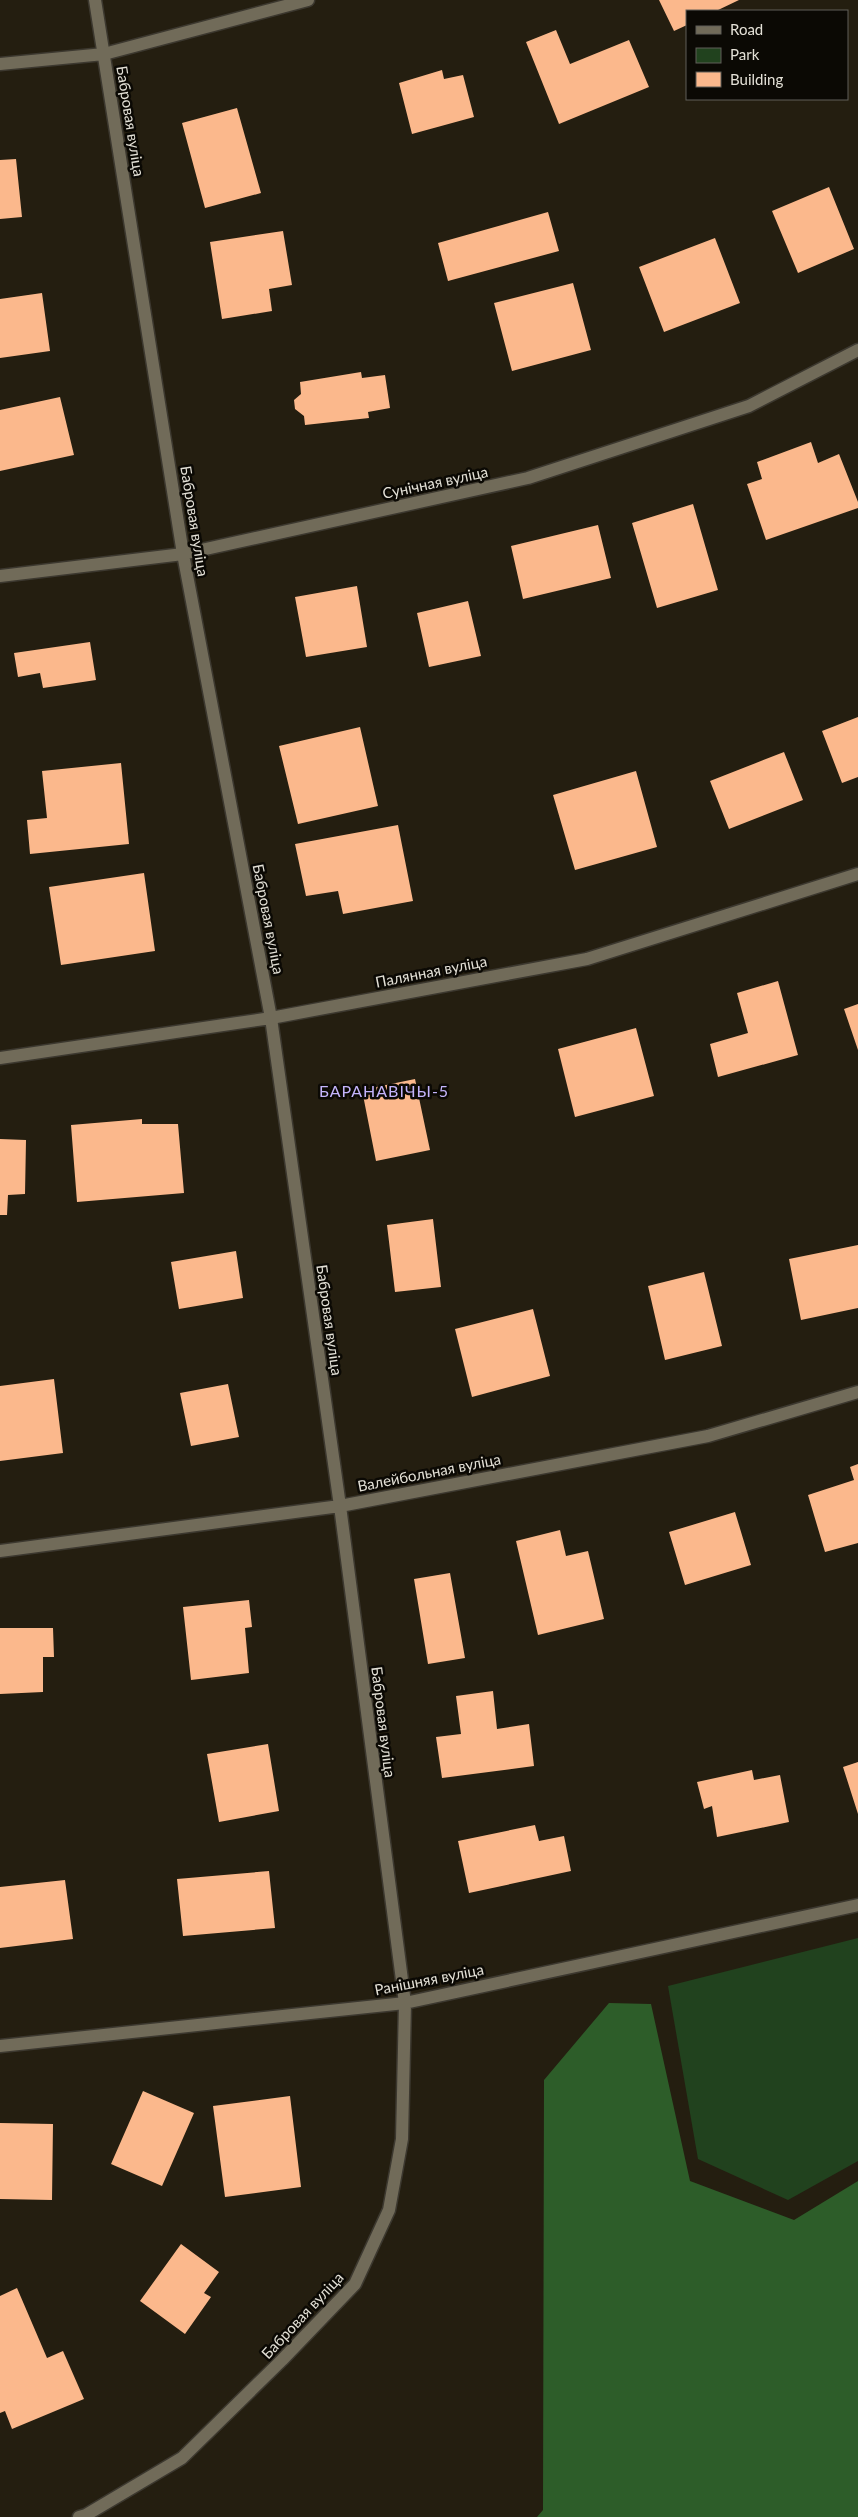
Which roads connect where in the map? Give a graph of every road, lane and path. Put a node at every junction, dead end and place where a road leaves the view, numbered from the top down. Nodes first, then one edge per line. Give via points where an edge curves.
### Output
1 (95, 0) edge
2 (308, 0) edge
3 (104, 54) junction
4 (0, 64) edge
5 (858, 350) edge
6 (184, 554) junction
7 (0, 576) edge
8 (858, 874) edge
9 (271, 1018) junction
10 (0, 1058) edge
11 (858, 1392) edge
12 (340, 1506) junction
13 (0, 1551) edge
14 (858, 1905) edge
15 (405, 2002) junction
16 (0, 2046) edge
17 (79, 2517) edge

1 - 3 street, Бабровая вуліца
2 - 3 street
3 - 4 street
3 - 6 street, Бабровая вуліца
5 - 6 street, Сунічная вуліца via 749,406 528,478
6 - 7 street, Сунічная вуліца
6 - 9 street, Бабровая вуліца
8 - 9 street, Палянная вуліца via 587,959
9 - 10 street, Палянная вуліца
9 - 12 street, Бабровая вуліца
11 - 12 street, Валейбольная вуліца via 708,1436
12 - 13 street, Валейбольная вуліца
12 - 15 street, Бабровая вуліца
14 - 15 street, Ранішняя вуліца
15 - 16 street, Ранішняя вуліца
15 - 17 street, Бабровая вуліца via 399,2156 389,2210 355,2284 182,2458

